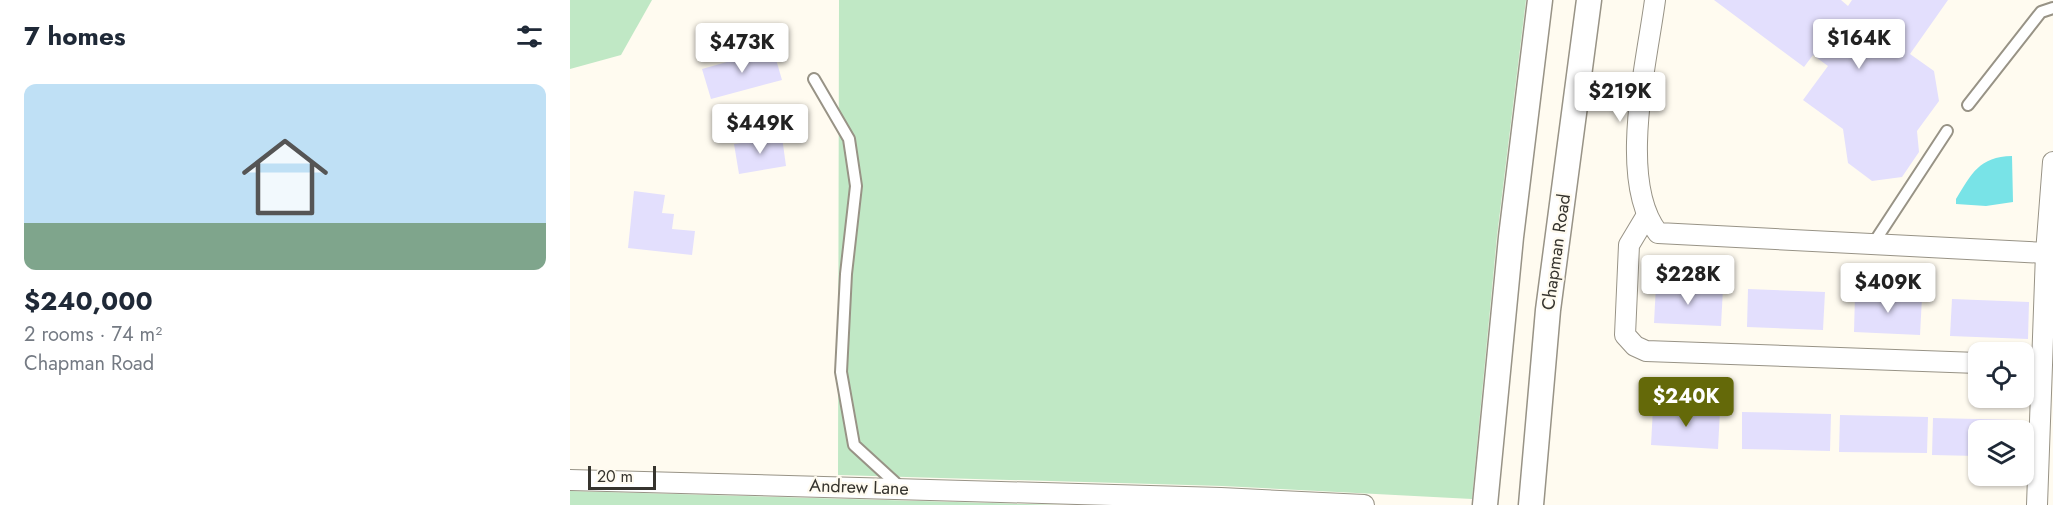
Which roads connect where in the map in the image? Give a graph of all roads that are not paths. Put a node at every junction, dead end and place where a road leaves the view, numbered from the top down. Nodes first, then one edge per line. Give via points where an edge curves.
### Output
1 (1540, 0) edge
2 (1589, 0) edge
3 (1655, 0) edge
4 (2053, 8) edge
5 (814, 79) dead end
6 (1968, 105) dead end
7 (1947, 131) dead end
8 (2053, 162) edge
9 (1647, 215) junction
10 (1873, 244) junction
11 (2046, 253) junction
12 (2034, 356) edge
13 (1968, 363) edge
14 (2034, 400) edge
15 (570, 480) edge
16 (901, 489) junction
17 (1364, 505) edge
18 (1485, 505) edge
19 (1531, 505) edge
20 (2037, 505) edge

1 - 18 street via 1510,237
2 - 19 street, Chapman Road via 1548,310
3 - 9 street via 1636,162
4 - 6 lane via 2041,12
5 - 16 lane via 849,139 856,186 841,372 854,445
7 - 10 lane
8 - 11 street
9 - 10 street via 1658,233
9 - 13 street via 1629,245 1625,335 1635,346 1646,351
10 - 11 street
11 - 12 street
14 - 20 street
15 - 16 street, Andrew Lane
16 - 17 street, Andrew Lane

